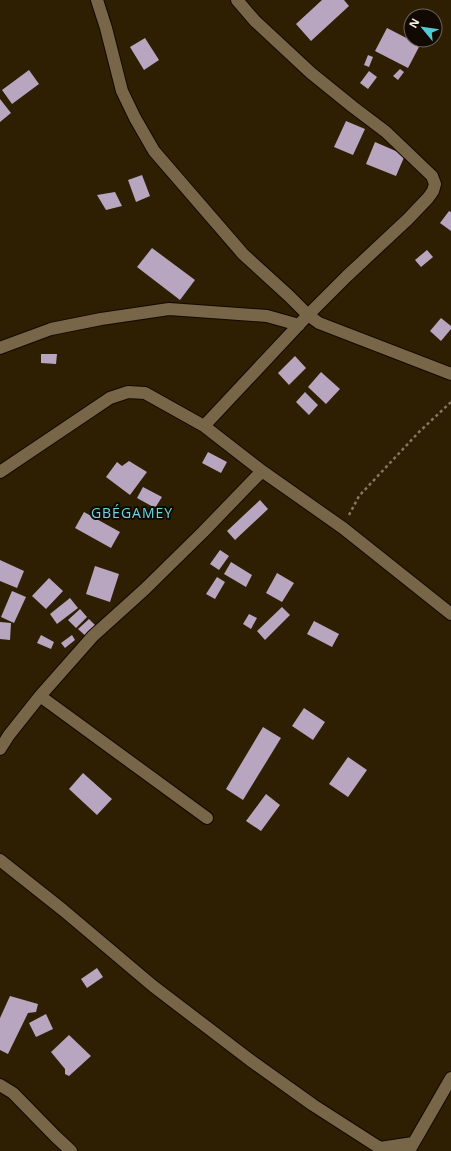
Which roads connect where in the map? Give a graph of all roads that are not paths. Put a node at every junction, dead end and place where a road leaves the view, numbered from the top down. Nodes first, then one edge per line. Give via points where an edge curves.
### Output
1 (97, 0) edge
2 (237, 0) edge
3 (308, 315) junction
4 (299, 325) junction
5 (0, 348) edge
6 (451, 374) edge
7 (204, 426) junction
8 (262, 471) junction
9 (0, 472) edge
10 (451, 614) edge
11 (40, 696) junction
12 (0, 749) edge
13 (207, 818) dead end
14 (0, 860) edge
15 (451, 1078) edge
16 (0, 1085) edge
17 (411, 1147) edge
18 (381, 1149) edge
19 (71, 1151) edge

1 - 3 street via 122,92 154,151 243,254
2 - 3 street via 255,21 311,73 386,132 432,176 435,184 423,203
3 - 4 street
3 - 6 street via 319,323
4 - 5 street via 267,316 170,309 51,329
4 - 7 street
7 - 8 street
7 - 9 street via 145,393 128,392 110,398
8 - 10 street via 343,528
8 - 11 street via 204,532 93,636
11 - 12 street
11 - 13 street
14 - 18 street via 153,986 250,1060
15 - 17 street
16 - 19 street via 13,1093
17 - 18 street

